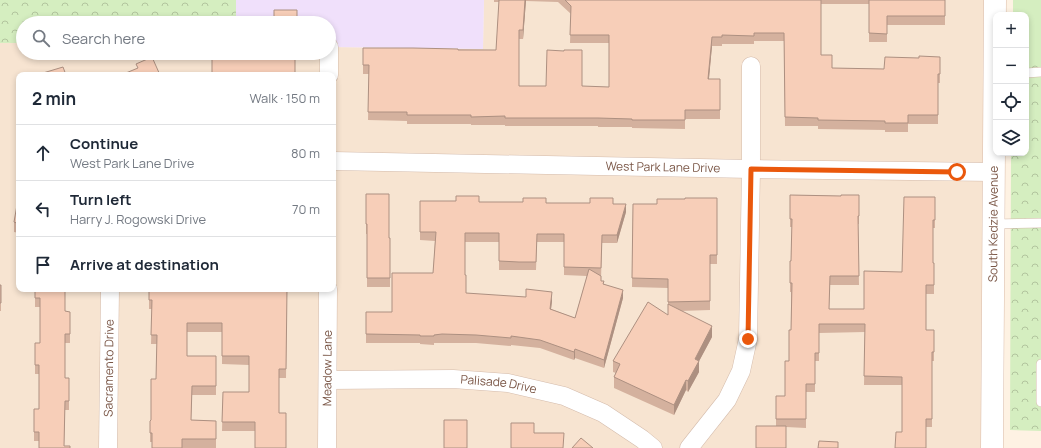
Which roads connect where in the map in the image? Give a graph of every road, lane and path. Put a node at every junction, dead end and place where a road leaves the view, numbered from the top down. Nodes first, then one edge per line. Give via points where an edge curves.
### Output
1 (994, 0) edge
2 (995, 48) edge
3 (329, 60) edge
4 (751, 66) dead end
5 (329, 72) edge
6 (1041, 72) edge
7 (1029, 73) edge
8 (995, 84) edge
9 (336, 161) edge
10 (751, 169) junction
11 (993, 172) junction
12 (1041, 222) edge
13 (993, 224) junction
14 (110, 292) edge
15 (328, 292) edge
16 (1041, 364) edge
17 (328, 380) junction
18 (1041, 402) edge
19 (108, 448) edge
20 (327, 448) edge
21 (653, 448) edge
22 (689, 448) edge
23 (992, 448) edge

1 - 2 main road, South Kedzie Avenue
3 - 5 street
4 - 10 street
6 - 7 lane
8 - 11 main road, South Kedzie Avenue
9 - 10 street, West Park Lane Drive
10 - 11 street, West Park Lane Drive
10 - 22 street via 748,339 741,371 727,400
11 - 13 main road, South Kedzie Avenue
12 - 13 lane
13 - 23 main road, South Kedzie Avenue
14 - 19 street, Sacramento Drive
15 - 17 street, Meadow Lane
16 - 18 lane
17 - 20 street, Meadow Lane
17 - 21 street, Palisade Drive via 453,379 508,383 564,396 603,413

